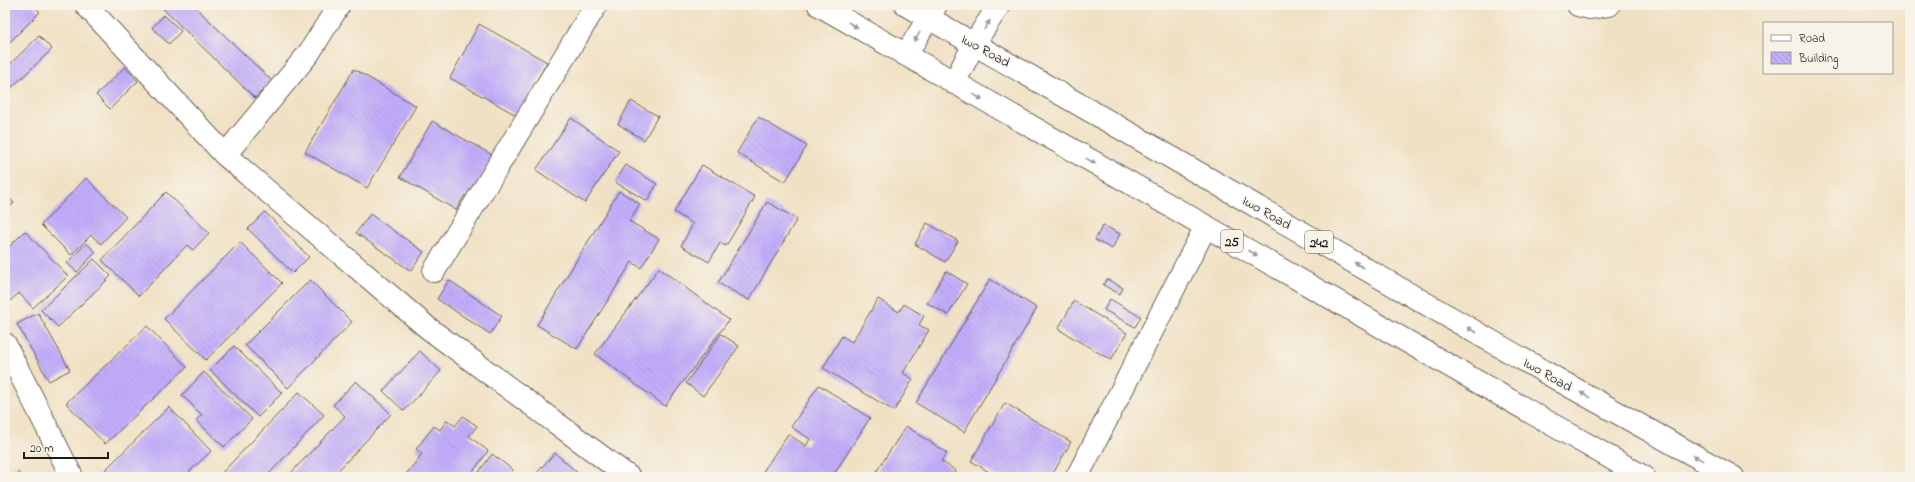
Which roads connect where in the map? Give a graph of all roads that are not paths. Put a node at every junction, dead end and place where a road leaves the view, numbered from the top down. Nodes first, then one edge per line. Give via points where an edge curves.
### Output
1 (86, 5) edge
2 (339, 5) edge
3 (596, 5) edge
4 (819, 5) edge
5 (906, 5) edge
6 (999, 5) edge
7 (1578, 5) edge
8 (1609, 5) edge
9 (932, 11) edge
10 (974, 44) junction
11 (906, 56) junction
12 (954, 83) junction
13 (225, 155) junction
14 (1206, 226) junction
15 (434, 271) dead end
16 (5, 344) edge
17 (72, 477) edge
18 (629, 477) edge
19 (1077, 477) edge
20 (1644, 477) edge
21 (1732, 477) edge

1 - 13 main road
2 - 13 main road via 309,53
3 - 15 main road
4 -> 11 main road, 25
5 - 9 main road, Iwo Road / 242
10 -> 6 main road
7 - 8 main road via 1590,8
9 - 10 main road, Iwo Road / 242
9 -> 11 main road
10 - 12 main road
21 -> 10 main road, Iwo Road / 242
11 - 12 main road, 25
12 -> 14 main road, 25
13 - 18 main road via 428,328
14 - 19 main road
14 -> 20 main road, 25
16 - 17 main road

